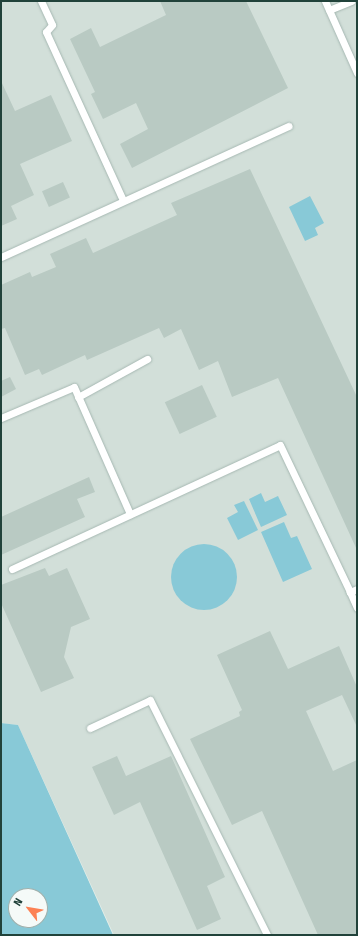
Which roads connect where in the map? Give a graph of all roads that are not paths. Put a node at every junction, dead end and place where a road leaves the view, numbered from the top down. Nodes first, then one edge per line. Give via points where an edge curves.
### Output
1 (41, 1) edge
2 (325, 1) edge
3 (351, 1) edge
4 (330, 10) junction
5 (357, 73) edge
6 (289, 126) dead end
7 (123, 200) junction
8 (1, 257) edge
9 (147, 360) dead end
10 (78, 397) junction
11 (1, 418) edge
12 (130, 514) junction
13 (12, 569) dead end
14 (354, 591) edge
15 (357, 608) edge
16 (90, 728) dead end
17 (267, 935) edge

1 - 7 lane via 52,25 46,32
2 - 4 lane
3 - 4 lane
4 - 5 lane
6 - 7 lane
7 - 8 lane
9 - 10 lane
10 - 11 lane via 74,387
10 - 12 lane
12 - 13 lane
12 - 14 lane via 280,445
14 - 15 lane
16 - 17 lane via 150,700

